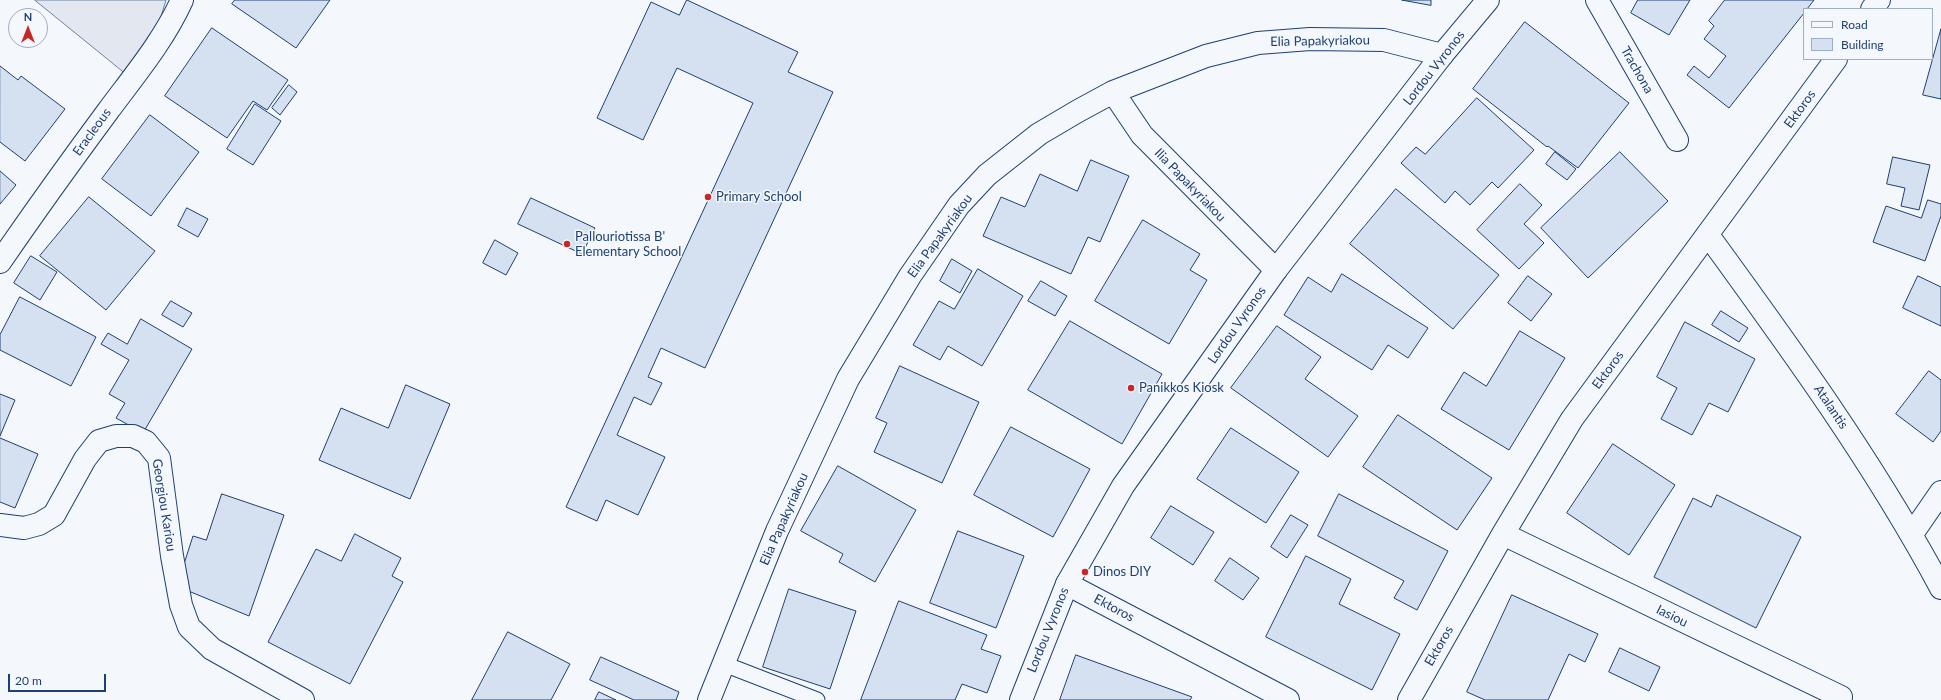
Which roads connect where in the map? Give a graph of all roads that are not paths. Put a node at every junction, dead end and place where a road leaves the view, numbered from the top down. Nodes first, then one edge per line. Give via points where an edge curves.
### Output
1 (182, 0) edge
2 (1488, 0) edge
3 (1597, 0) edge
4 (1879, 0) edge
5 (1873, 8) edge
6 (1442, 55) junction
7 (1835, 60) edge
8 (1113, 92) junction
9 (1678, 140) dead end
10 (1708, 235) junction
11 (0, 262) edge
12 (1276, 270) junction
13 (1941, 492) edge
14 (0, 525) edge
15 (1503, 534) junction
16 (1912, 534) junction
17 (1067, 584) junction
18 (1941, 588) edge
19 (724, 664) junction
20 (1841, 697) dead end
21 (299, 699) edge
22 (709, 700) edge
23 (817, 700) edge
24 (1021, 700) edge
25 (1288, 700) edge
26 (1409, 700) edge

1 - 11 street, Eracleous via 176,14 141,66
2 - 6 street, Lordou Vyronos
3 - 9 street, Trachona
4 - 5 street
6 - 8 street, Elia Papakyriakou via 1384,40 1310,39 1258,42 1206,56
6 - 12 street, Lordou Vyronos
7 - 10 street, Ektoros
8 - 12 street, Ilia Papakyriakou via 1142,135
8 - 19 street, Elia Papakyriakou via 1039,134 987,175 959,205 910,276 841,394 776,531
10 - 15 street, Ektoros via 1572,420
10 - 16 street, Atalantis via 1806,370 1864,456
12 - 17 street, Lordou Vyronos via 1123,486
13 - 16 street
14 - 21 street, Georgiou Kariou via 24,528 39,524 54,515 85,458 99,441 116,436 132,436 146,442 159,458 172,556 181,605 189,627 212,649
15 - 20 street, Iasiou
15 - 26 street, Ektoros
16 - 18 street, Atalantis
17 - 24 street, Lordou Vyronos
17 - 25 street, Ektoros
19 - 22 street, Elia Papakyriakou
19 - 23 lane

